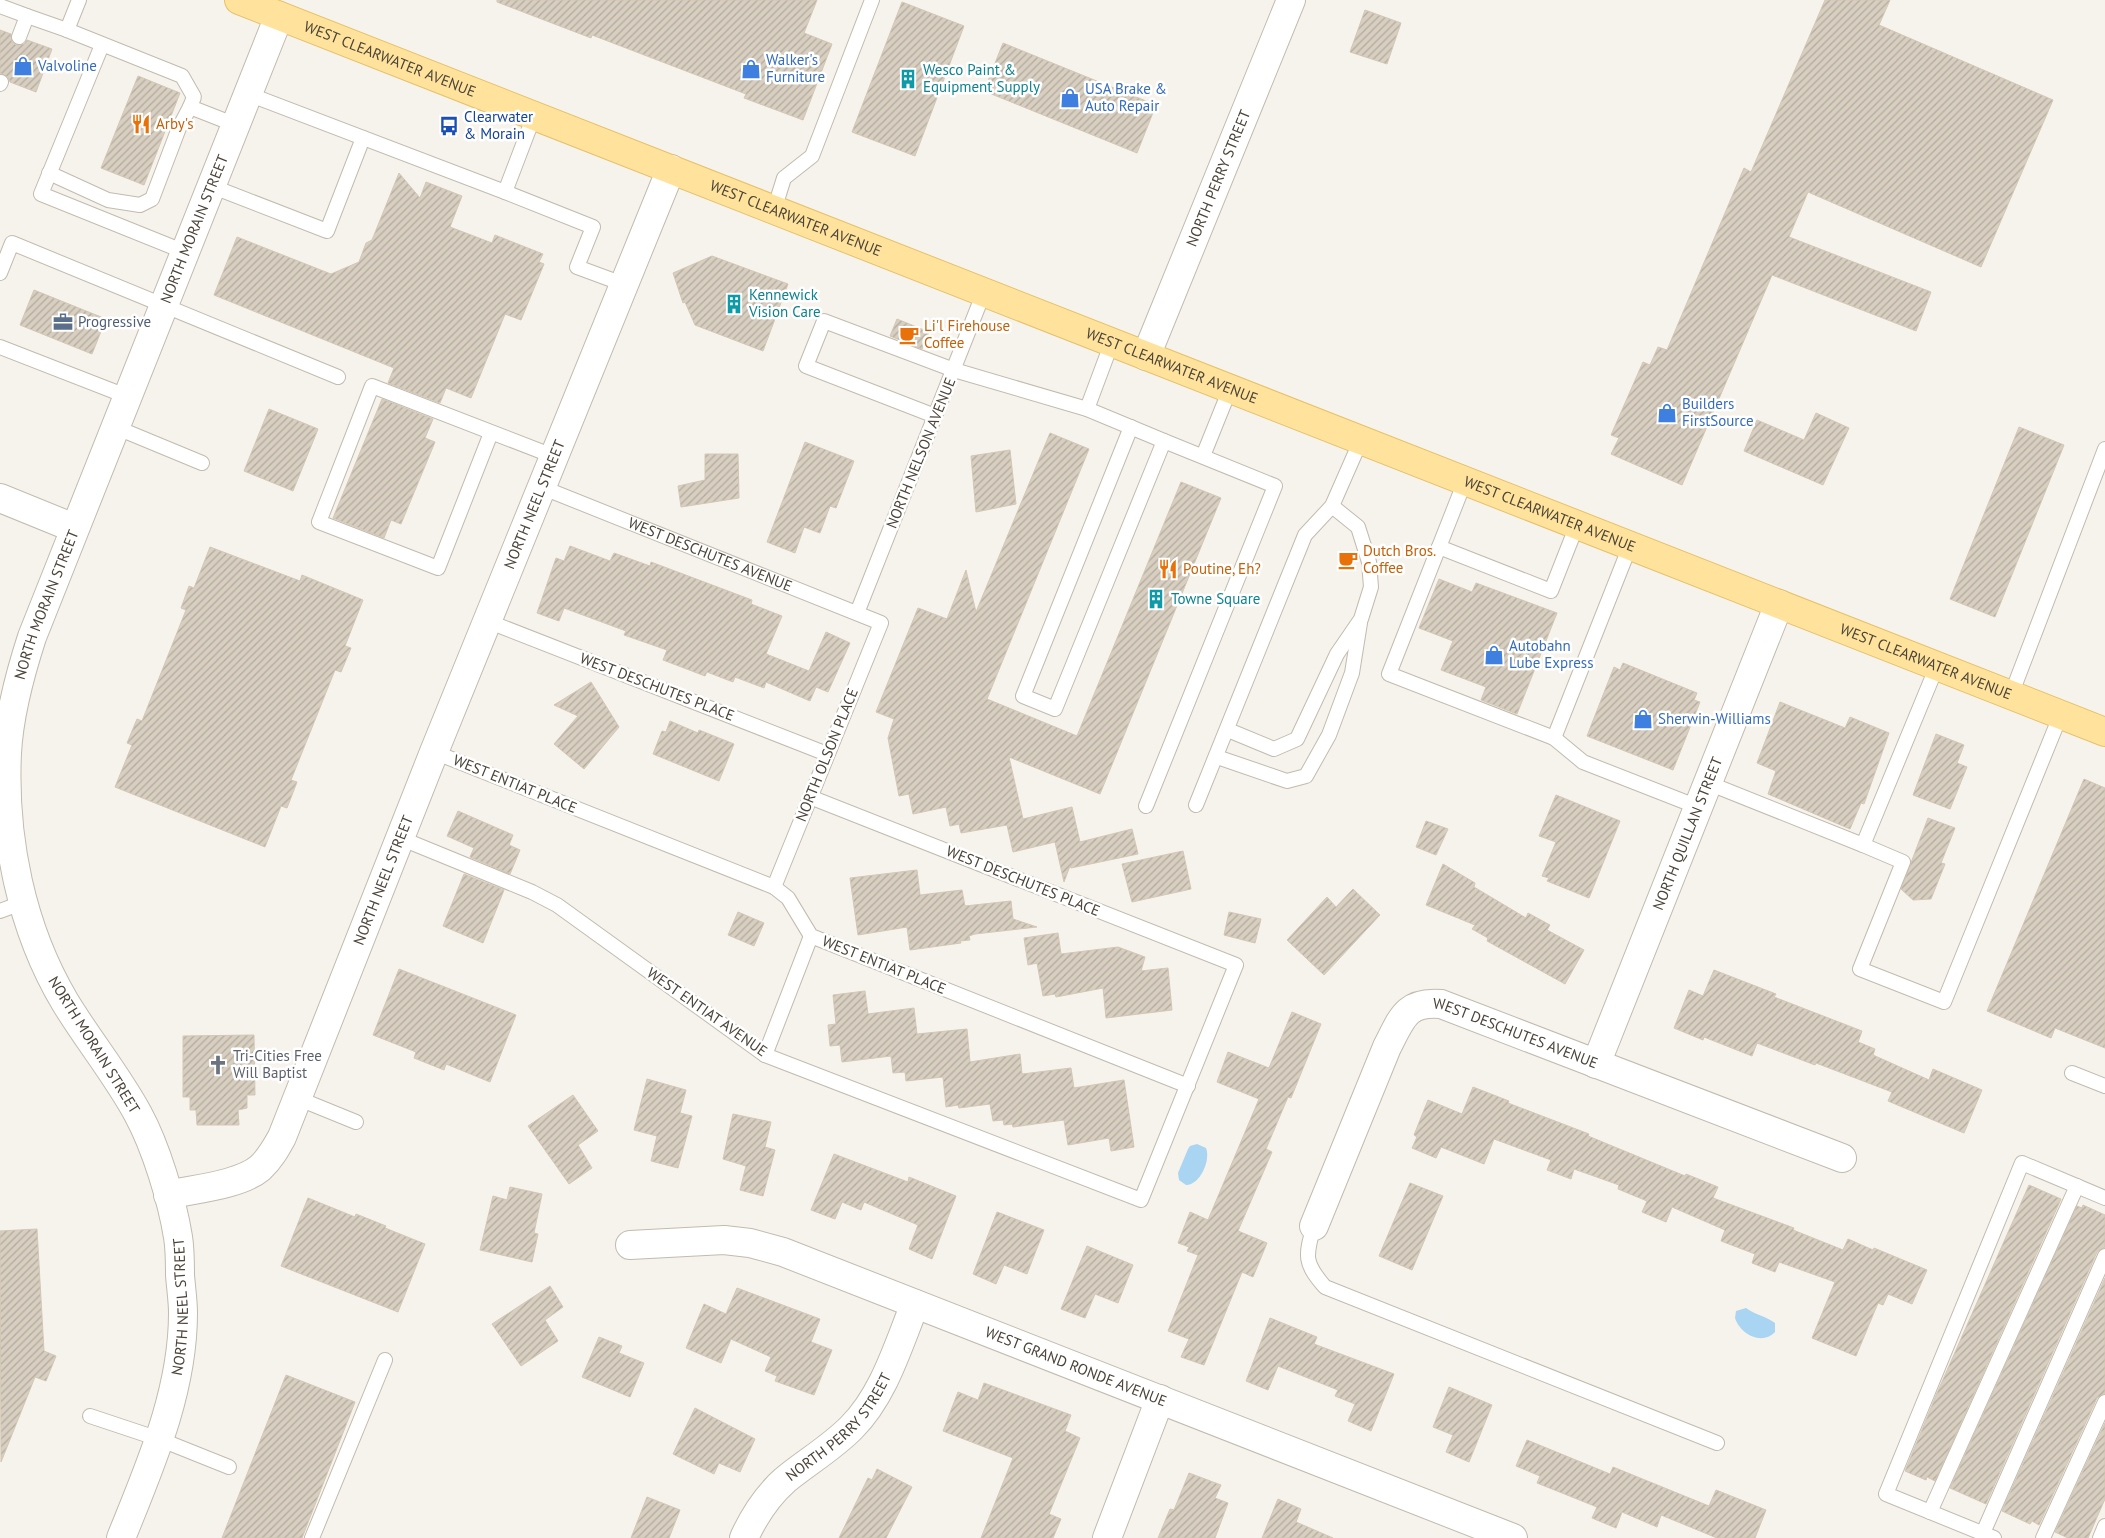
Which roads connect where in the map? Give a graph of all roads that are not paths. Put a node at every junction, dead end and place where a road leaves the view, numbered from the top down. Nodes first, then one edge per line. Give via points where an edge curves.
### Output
1 (79, 0) edge
2 (239, 0) edge
3 (872, 0) edge
4 (1291, 0) edge
5 (0, 6) edge
6 (27, 16) junction
7 (279, 16) junction
8 (67, 30) junction
9 (19, 37) dead end
10 (102, 44) junction
11 (248, 94) junction
12 (190, 107) junction
13 (534, 116) junction
14 (236, 125) junction
15 (363, 138) junction
16 (671, 169) junction
17 (49, 173) junction
18 (212, 186) junction
19 (505, 192) junction
20 (774, 210) junction
21 (185, 252) junction
22 (0, 273) edge
23 (623, 284) junction
24 (984, 292) junction
25 (163, 306) junction
26 (1112, 342) junction
27 (0, 347) edge
28 (1146, 356) junction
29 (954, 370) junction
30 (338, 377) dead end
31 (1230, 389) junction
32 (126, 396) junction
33 (1087, 409) junction
34 (935, 416) junction
35 (114, 427) junction
36 (1131, 427) junction
37 (492, 434) junction
38 (1361, 440) junction
39 (1164, 441) junction
40 (2105, 449) edge
41 (553, 456) junction
42 (1204, 456) junction
43 (202, 463) dead end
44 (1465, 481) junction
45 (541, 487) junction
46 (0, 498) edge
47 (1332, 506) junction
48 (1577, 525) junction
49 (74, 528) junction
50 (1630, 546) junction
51 (1439, 547) junction
52 (1779, 604) junction
53 (857, 613) junction
54 (1361, 619) junction
55 (487, 621) junction
56 (881, 622) joint
57 (1937, 666) junction
58 (2011, 695) junction
59 (2060, 714) junction
60 (1228, 730) junction
61 (2105, 732) edge
62 (1554, 738) junction
63 (434, 752) junction
64 (827, 754) junction
65 (1216, 757) junction
66 (1703, 795) junction
67 (810, 797) junction
68 (1196, 805) dead end
69 (1146, 806) dead end
70 (400, 838) junction
71 (1863, 846) junction
72 (774, 887) junction
73 (12, 907) edge
74 (811, 936) junction
75 (765, 1055) junction
76 (1596, 1064) junction
77 (2072, 1074) dead end
78 (1188, 1086) junction
79 (2105, 1086) edge
80 (297, 1098) junction
81 (356, 1122) dead end
82 (1842, 1158) dead end
83 (2077, 1186) junction
84 (168, 1195) junction
85 (2105, 1198) edge
86 (1314, 1226) joint
87 (630, 1245) dead end
88 (2105, 1256) edge
89 (915, 1304) junction
90 (385, 1360) dead end
91 (1160, 1400) junction
92 (2105, 1402) edge
93 (90, 1416) dead end
94 (159, 1439) junction
95 (1717, 1443) dead end
96 (229, 1468) dead end
97 (1930, 1512) junction
98 (2105, 1526) edge
99 (1473, 1531) edge
100 (1988, 1536) edge
101 (121, 1538) edge
102 (312, 1538) edge
103 (744, 1538) edge
104 (1108, 1538) edge
105 (1513, 1538) edge
106 (2043, 1538) edge
107 (2100, 1538) edge

1 - 8 lane
2 - 7 main road, WEST CLEARWATER AVENUE
3 - 20 lane via 812,156 784,178
4 - 28 street, NORTH PERRY STREET
5 - 6 lane
6 - 8 lane
6 - 9 lane
7 - 11 street, NORTH MORAIN STREET
7 - 13 main road, WEST CLEARWATER AVENUE
8 - 10 lane
10 - 12 lane via 182,76 194,97
10 - 17 lane
11 - 14 street, NORTH MORAIN STREET
11 - 15 lane
12 - 14 lane
12 - 17 lane via 152,199 140,206 108,200
13 - 16 main road, WEST CLEARWATER AVENUE
13 - 19 lane
14 - 18 street, NORTH MORAIN STREET
15 - 18 lane via 327,231
15 - 19 lane
16 - 20 main road, WEST CLEARWATER AVENUE
16 - 23 street, NORTH NEEL STREET
17 - 21 lane via 41,194
18 - 21 street, NORTH MORAIN STREET
19 - 23 lane via 593,227 577,267
20 - 24 main road, WEST CLEARWATER AVENUE
21 - 25 street, NORTH MORAIN STREET
22 - 25 lane via 12,243
23 - 41 street, NORTH NEEL STREET
24 - 26 main road, WEST CLEARWATER AVENUE
24 - 29 lane, NORTH NELSON AVENUE
25 - 30 lane
25 - 32 street, NORTH MORAIN STREET
26 - 28 main road, WEST CLEARWATER AVENUE
26 - 33 lane
27 - 32 lane
28 - 31 main road, WEST CLEARWATER AVENUE
29 - 33 lane
29 - 34 lane, NORTH NELSON AVENUE
29 - 34 lane via 824,321 806,366
31 - 38 main road, WEST CLEARWATER AVENUE
31 - 42 lane
32 - 35 street, NORTH MORAIN STREET
33 - 36 lane
34 - 53 lane, NORTH NELSON AVENUE
35 - 43 lane
35 - 49 street, NORTH MORAIN STREET
36 - 39 lane
36 - 39 lane via 1023,696 1056,709
37 - 37 lane via 372,386 319,522 438,568
37 - 41 lane
38 - 44 main road, WEST CLEARWATER AVENUE
38 - 47 lane
39 - 42 lane
40 - 58 lane
41 - 45 street, NORTH NEEL STREET
42 - 69 lane via 1275,486
44 - 48 main road, WEST CLEARWATER AVENUE
44 - 51 lane
45 - 53 lane, WEST DESCHUTES AVENUE
45 - 55 street, NORTH NEEL STREET
46 - 49 street
47 - 54 lane via 1358,527 1369,562 1371,587
47 - 60 lane via 1305,535
48 - 50 main road, WEST CLEARWATER AVENUE
48 - 51 lane via 1551,591
49 - 73 street, NORTH MORAIN STREET via 32,637 12,714 6,788 14,866
50 - 52 main road, WEST CLEARWATER AVENUE
50 - 62 lane
51 - 62 lane via 1389,674
52 - 57 main road, WEST CLEARWATER AVENUE
52 - 66 street, NORTH QUILLAN STREET
53 - 56 lane, WEST DESCHUTES AVENUE
54 - 60 lane via 1338,654 1297,739 1274,749
54 - 65 lane via 1352,673 1329,735 1306,776 1287,780
55 - 63 street, NORTH NEEL STREET
55 - 64 lane, WEST DESCHUTES PLACE
56 - 64 lane, NORTH OLSON PLACE
57 - 58 main road, WEST CLEARWATER AVENUE
57 - 71 lane
58 - 59 main road, WEST CLEARWATER AVENUE
59 - 61 main road, WEST CLEARWATER AVENUE
59 - 71 lane via 1944,1002 1860,969 1903,862
60 - 65 lane
62 - 66 lane via 1583,762
63 - 70 street, NORTH NEEL STREET
63 - 72 lane, WEST ENTIAT PLACE
64 - 67 lane, NORTH OLSON PLACE
65 - 68 lane
66 - 71 lane
66 - 76 street, NORTH QUILLAN STREET
67 - 72 lane, NORTH OLSON PLACE
67 - 78 lane, WEST DESCHUTES PLACE via 1236,965
70 - 75 lane, WEST ENTIAT AVENUE via 557,905
70 - 80 street, NORTH NEEL STREET
72 - 74 lane, WEST ENTIAT PLACE via 788,898
73 - 84 street, NORTH MORAIN STREET via 32,934 64,1000 139,1116
74 - 75 lane
74 - 78 lane, WEST ENTIAT PLACE
75 - 78 lane, WEST ENTIAT AVENUE via 1141,1200
76 - 82 street, WEST DESCHUTES AVENUE
76 - 86 street, WEST DESCHUTES AVENUE via 1442,1004 1412,1007 1399,1023 1387,1047
77 - 79 lane
80 - 81 lane
80 - 84 street, NORTH NEEL STREET via 282,1137 259,1169 233,1180
83 - 85 lane
83 - 97 lane
83 - 97 lane via 2022,1163 1886,1494
84 - 94 street, NORTH NEEL STREET via 178,1238 183,1313 175,1386
86 - 95 lane via 1307,1249 1310,1270 1325,1287
87 - 89 street, WEST GRAND RONDE AVENUE via 708,1240 750,1243 783,1252
88 - 100 lane
89 - 91 street, WEST GRAND RONDE AVENUE
89 - 103 street, NORTH PERRY STREET via 889,1369 873,1399 852,1427 767,1498
90 - 102 lane
91 - 99 street, WEST GRAND RONDE AVENUE
91 - 104 street
92 - 106 lane
93 - 94 lane
94 - 96 lane
94 - 101 street, NORTH NEEL STREET
97 - 100 lane
98 - 107 lane
99 - 105 street, WEST GRAND RONDE AVENUE

